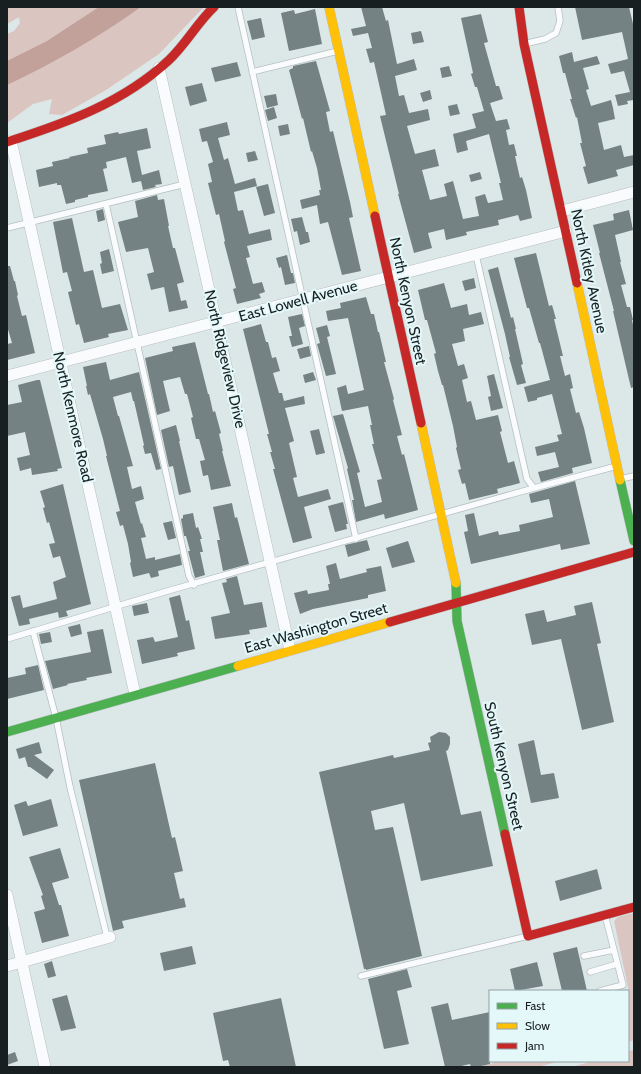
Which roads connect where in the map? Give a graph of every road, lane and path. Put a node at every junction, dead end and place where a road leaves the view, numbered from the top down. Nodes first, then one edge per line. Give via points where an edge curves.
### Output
1 (214, 7) edge
2 (238, 7) edge
3 (329, 7) edge
4 (519, 7) edge
5 (558, 7) edge
6 (524, 44) junction
7 (338, 50) junction
8 (159, 68) junction
9 (252, 72) junction
10 (9, 141) edge
11 (185, 184) junction
12 (634, 192) edge
13 (106, 204) junction
14 (562, 211) junction
15 (30, 223) junction
16 (7, 228) edge
17 (566, 231) junction
18 (476, 255) junction
19 (388, 278) junction
20 (304, 299) junction
21 (216, 322) junction
22 (138, 342) junction
23 (60, 361) junction
24 (7, 376) edge
25 (617, 466) junction
26 (634, 476) edge
27 (620, 479) junction
28 (534, 488) junction
29 (441, 515) junction
30 (356, 538) junction
31 (634, 541) edge
32 (634, 552) edge
33 (270, 563) junction
34 (194, 585) junction
35 (456, 602) junction
36 (116, 607) junction
37 (33, 631) junction
38 (7, 639) edge
39 (290, 650) junction
40 (135, 694) junction
41 (56, 718) junction
42 (7, 732) edge
43 (7, 895) edge
44 (634, 907) edge
45 (605, 915) junction
46 (528, 936) junction
47 (108, 937) joint
48 (614, 950) junction
49 (584, 956) dead end
50 (22, 961) junction
51 (617, 964) junction
52 (7, 966) edge
53 (590, 972) dead end
54 (362, 976) dead end
55 (604, 990) edge
56 (45, 1067) edge

1 - 8 street via 205,14 179,50
2 - 9 lane
3 - 7 street, North Kenyon Street
4 - 6 street, North Kitley Avenue
5 - 6 lane via 560,21 556,33 545,39
6 - 14 street, North Kitley Avenue
7 - 9 lane
7 - 19 street, North Kenyon Street
8 - 10 street via 130,91 98,109 64,124
8 - 11 street, North Ridgeview Drive
9 - 20 lane
10 - 15 street, North Kenmore Road
11 - 13 lane
11 - 21 street, North Ridgeview Drive
12 - 14 street
13 - 15 lane
13 - 22 lane
14 - 17 street, North Kitley Avenue
15 - 16 lane
15 - 23 street, North Kenmore Road
17 - 18 street, East Lowell Avenue
17 - 25 street, North Kitley Avenue
18 - 19 street, East Lowell Avenue
18 - 28 lane via 527,479
19 - 20 street, East Lowell Avenue
19 - 29 street, North Kenyon Street
20 - 21 street, East Lowell Avenue
20 - 30 lane
21 - 22 street, East Lowell Avenue
21 - 33 street, North Ridgeview Drive
22 - 23 street, East Lowell Avenue
22 - 34 lane via 188,576
23 - 24 street, East Lowell Avenue
23 - 36 street, North Kenmore Road
25 - 27 street, North Kitley Avenue
25 - 28 lane
26 - 27 lane
27 - 31 street, North Kitley Avenue
28 - 29 lane
29 - 30 lane
29 - 35 street, North Kenyon Street via 456,584
30 - 33 lane
32 - 35 street, East Washington Street
33 - 34 lane
33 - 39 street, North Ridgeview Drive
34 - 36 lane
35 - 39 street, East Washington Street
35 - 46 street, South Kenyon Street via 456,617
36 - 37 lane
36 - 40 street, North Kenmore Road
37 - 38 lane
37 - 41 lane
39 - 40 street, East Washington Street
40 - 41 street, East Washington Street
41 - 42 street, East Washington Street
41 - 47 lane via 70,787
43 - 50 street
44 - 45 street
45 - 46 street
45 - 48 lane
46 - 54 lane
47 - 50 street
48 - 49 lane
48 - 51 lane
50 - 52 street
50 - 56 street
51 - 53 lane
51 - 55 lane via 623,985

